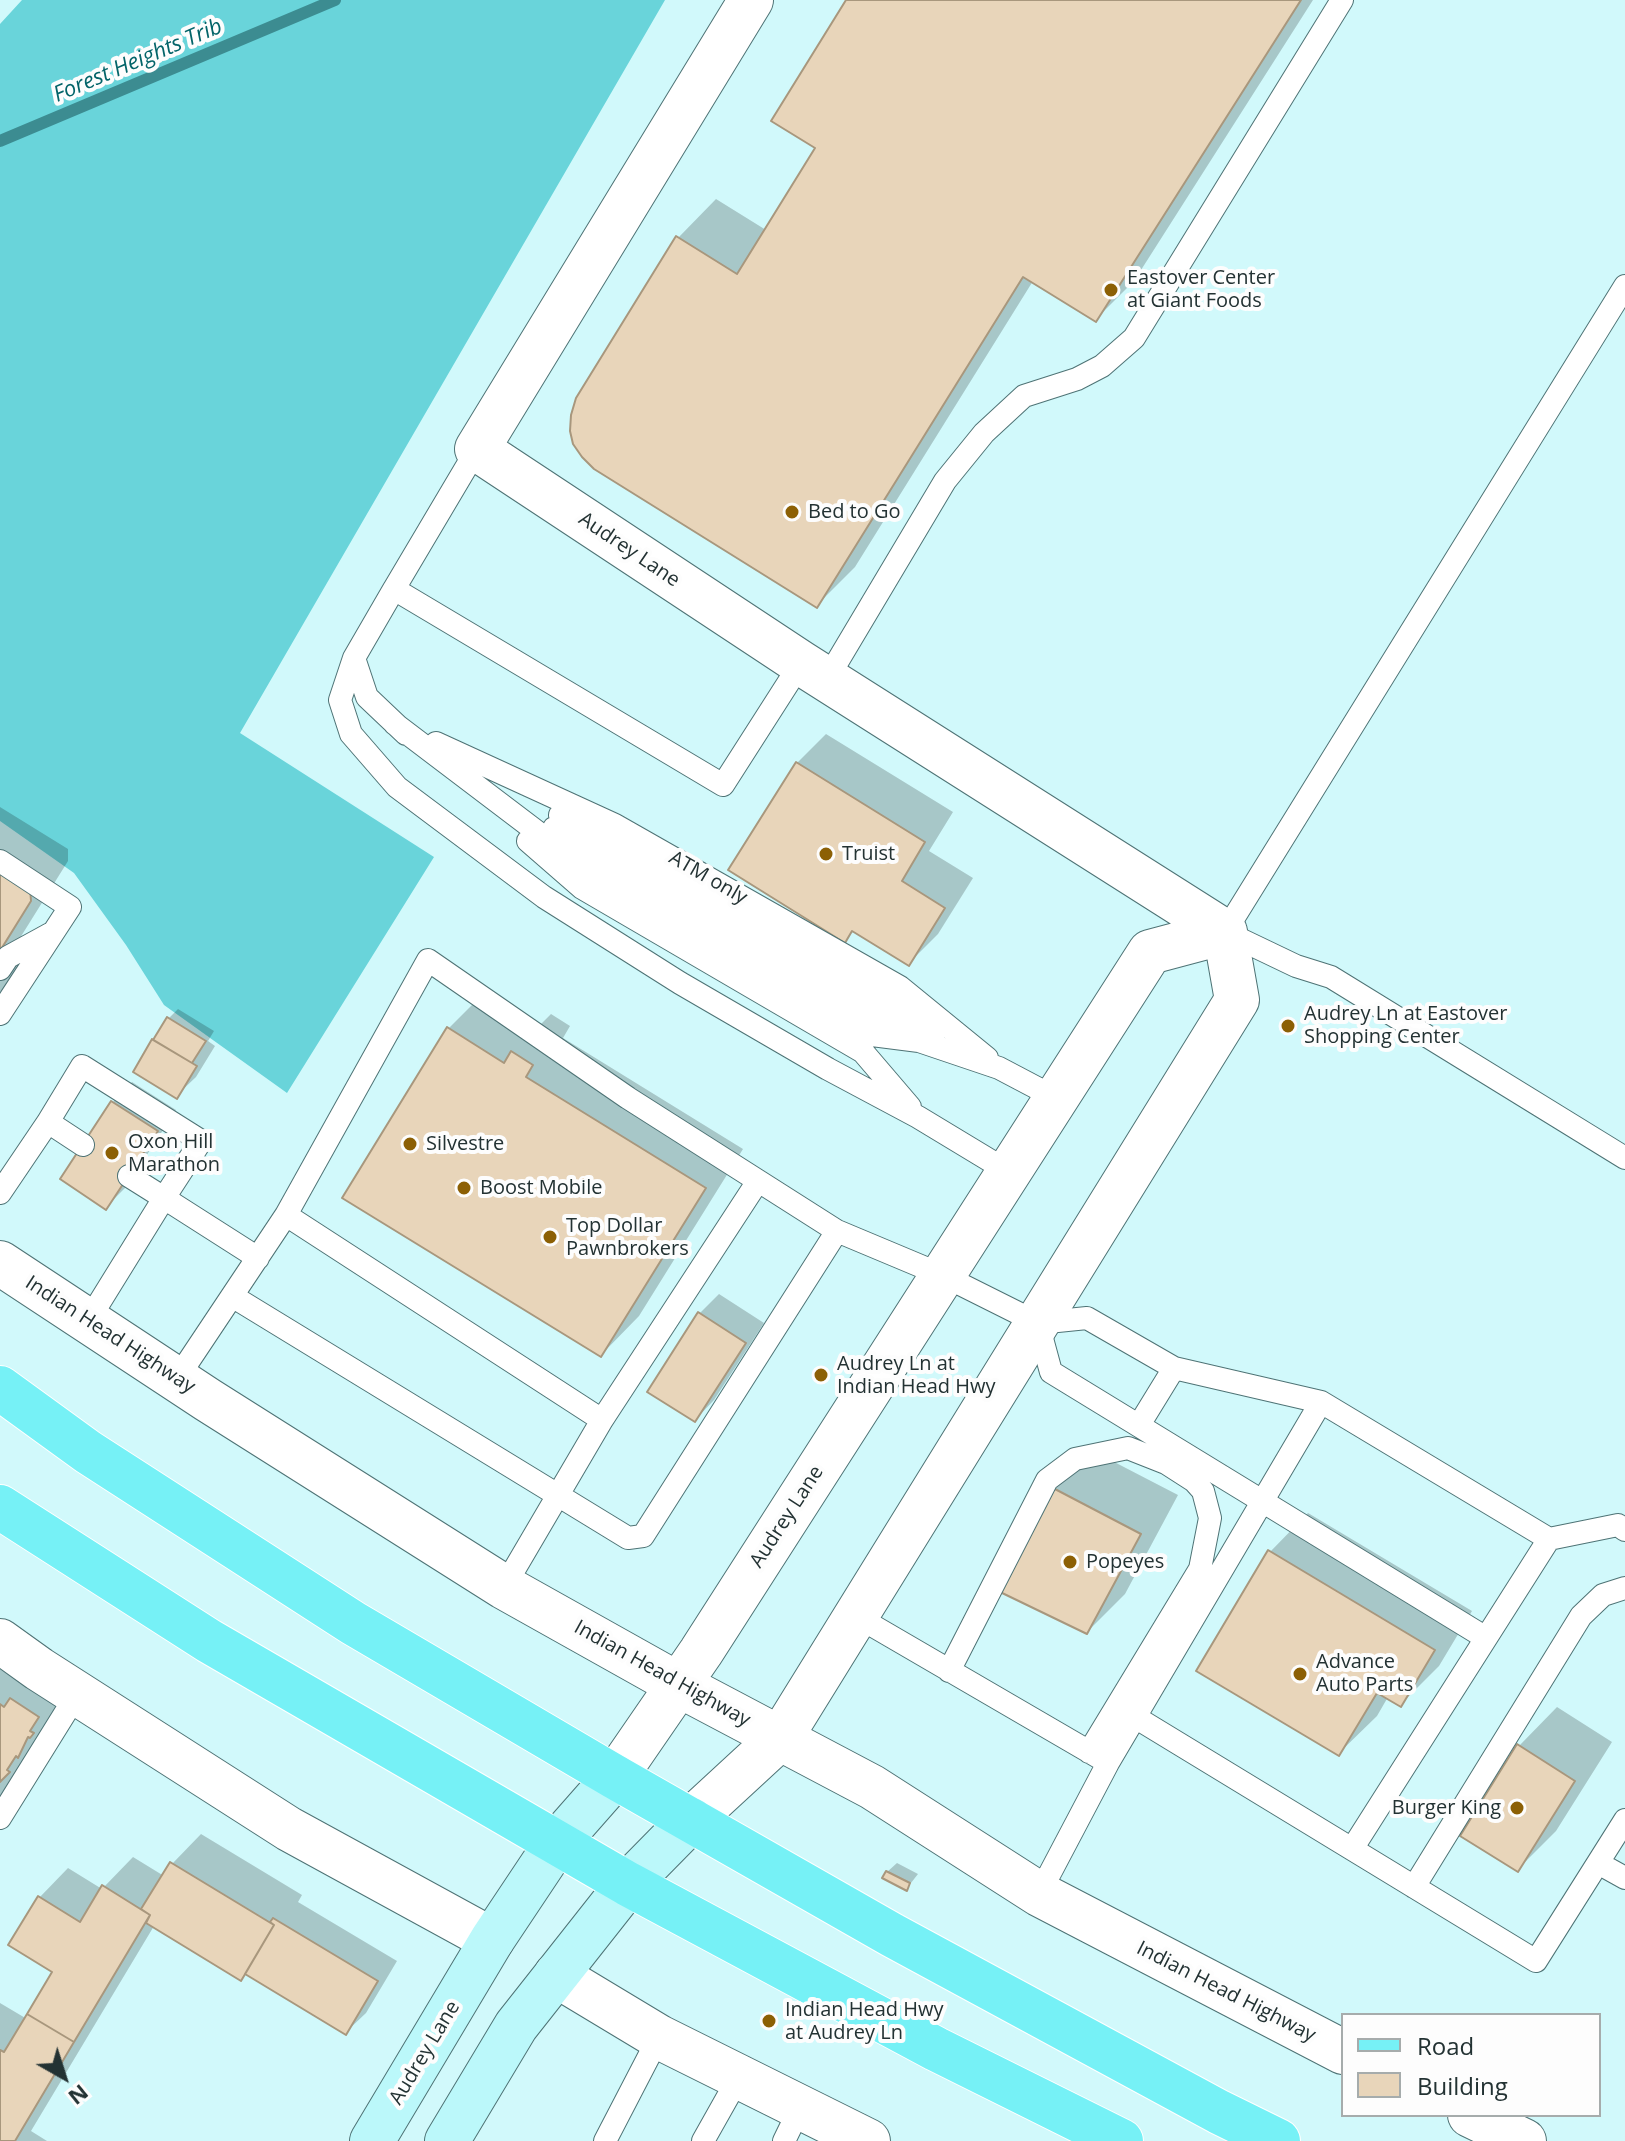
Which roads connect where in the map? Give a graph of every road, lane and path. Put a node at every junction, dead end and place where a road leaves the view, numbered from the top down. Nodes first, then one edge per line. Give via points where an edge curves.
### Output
1 (751, 0) edge
2 (1342, 0) edge
3 (1625, 286) edge
4 (477, 449) junction
5 (394, 589) junction
6 (354, 658) junction
7 (814, 671) junction
8 (395, 724) junction
9 (0, 861) edge
10 (54, 931) junction
11 (1225, 932) junction
12 (0, 969) edge
13 (0, 1014) edge
14 (872, 1035) junction
15 (919, 1041) junction
16 (999, 1068) junction
17 (1056, 1098) junction
18 (918, 1117) junction
19 (48, 1122) junction
20 (83, 1145) dead end
21 (1625, 1158) edge
22 (1009, 1172) junction
23 (129, 1176) dead end
24 (758, 1181) junction
25 (0, 1193) edge
26 (164, 1198) junction
27 (286, 1215) junction
28 (837, 1231) junction
29 (258, 1258) junction
30 (0, 1263) edge
31 (942, 1275) junction
32 (232, 1296) junction
33 (88, 1321) junction
34 (1038, 1323) junction
35 (1174, 1368) junction
36 (176, 1380) junction
37 (0, 1388) edge
38 (1321, 1402) junction
39 (602, 1420) junction
40 (1139, 1425) junction
41 (558, 1497) junction
42 (1262, 1501) junction
43 (0, 1507) edge
44 (1625, 1530) edge
45 (1549, 1539) junction
46 (504, 1587) junction
47 (1625, 1588) edge
48 (856, 1616) junction
49 (1486, 1638) junction
50 (0, 1641) edge
51 (949, 1671) junction
52 (679, 1685) junction
53 (77, 1694) junction
54 (1135, 1717) junction
55 (781, 1737) junction
56 (1098, 1758) junction
57 (615, 1777) junction
58 (0, 1818) edge
59 (691, 1820) junction
60 (1625, 1820) edge
61 (556, 1844) junction
62 (1352, 1849) junction
63 (1598, 1863) junction
64 (1625, 1878) edge
65 (628, 1884) junction
66 (1414, 1887) junction
67 (1039, 1894) junction
68 (492, 1940) junction
69 (556, 1975) junction
70 (659, 2037) junction
71 (1341, 2051) edge
72 (739, 2077) junction
73 (1474, 2117) edge
74 (792, 2124) edge
75 (372, 2141) edge
76 (447, 2141) edge
77 (605, 2141) edge
78 (703, 2141) edge
79 (868, 2141) edge
80 (1121, 2141) edge
81 (1278, 2141) edge
82 (1524, 2141) edge

1 - 4 street
2 - 7 lane via 1134,338 1102,366 1024,396 984,433
3 - 11 lane
4 - 5 lane
4 - 7 street, Audrey Lane
5 - 6 lane
5 - 7 lane via 723,785
6 - 8 lane via 367,697
6 - 18 lane via 340,700 351,734 397,787 544,897 680,983
7 - 11 street, Audrey Lane
8 - 14 lane via 590,872
8 - 15 lane via 599,857
8 - 16 lane
8 - 18 lane via 582,888 863,1052
9 - 10 lane via 70,907
10 - 12 lane via 8,957
10 - 13 lane
11 - 17 street, Audrey Lane via 1150,952
11 - 21 lane via 1331,977
11 - 34 street via 1237,1000
14 - 15 lane
14 - 18 lane
15 - 16 lane
16 - 17 lane
17 - 22 street, Audrey Lane
18 - 22 lane
19 - 20 lane
19 - 25 lane
19 - 26 lane via 82,1066 201,1141
22 - 31 street, Audrey Lane
23 - 26 lane
24 - 27 lane via 428,960
24 - 28 lane
24 - 39 lane
26 - 29 lane
26 - 33 lane
27 - 29 lane
27 - 39 lane
28 - 31 lane
28 - 41 lane via 643,1536 628,1538
29 - 32 lane
30 - 33 street, Indian Head Highway
31 - 34 lane
31 - 52 street, Audrey Lane
32 - 36 lane
32 - 41 lane
33 - 36 street, Indian Head Highway
34 - 35 lane via 1087,1318
34 - 40 lane via 1051,1372
34 - 48 street
35 - 38 lane
35 - 40 lane
36 - 46 street, Indian Head Highway
37 - 57 main road via 88,1452 353,1623
38 - 42 lane
38 - 45 lane
39 - 41 lane
40 - 42 lane
41 - 46 lane
42 - 49 lane
42 - 54 lane
43 - 61 main road via 209,1641
44 - 45 lane via 1618,1525
45 - 49 lane
46 - 52 street, Indian Head Highway
47 - 66 lane via 1603,1595 1581,1616
48 - 51 lane
48 - 55 street
49 - 62 lane
50 - 53 street
51 - 56 lane
51 - 56 lane via 1047,1480 1075,1459 1128,1448 1166,1463 1203,1491 1210,1518 1200,1569
52 - 55 street, Indian Head Highway
52 - 57 street, Audrey Lane
53 - 58 lane
53 - 68 street via 289,1829
54 - 56 lane
54 - 62 lane
55 - 59 street
55 - 67 street, Indian Head Highway via 872,1787
56 - 67 lane
57 - 59 main road
57 - 61 street, Audrey Lane
59 - 65 street
59 - 81 main road via 892,1935
60 - 63 lane
61 - 65 main road
61 - 68 street, Audrey Lane
62 - 66 lane
63 - 64 lane
63 - 66 lane via 1536,1961
65 - 69 street
65 - 80 main road
67 - 71 street, Indian Head Highway
68 - 75 street, Audrey Lane
69 - 70 street
69 - 76 street via 516,2026
70 - 72 street
70 - 77 lane
72 - 74 street
72 - 78 lane
73 - 82 street
74 - 79 street

